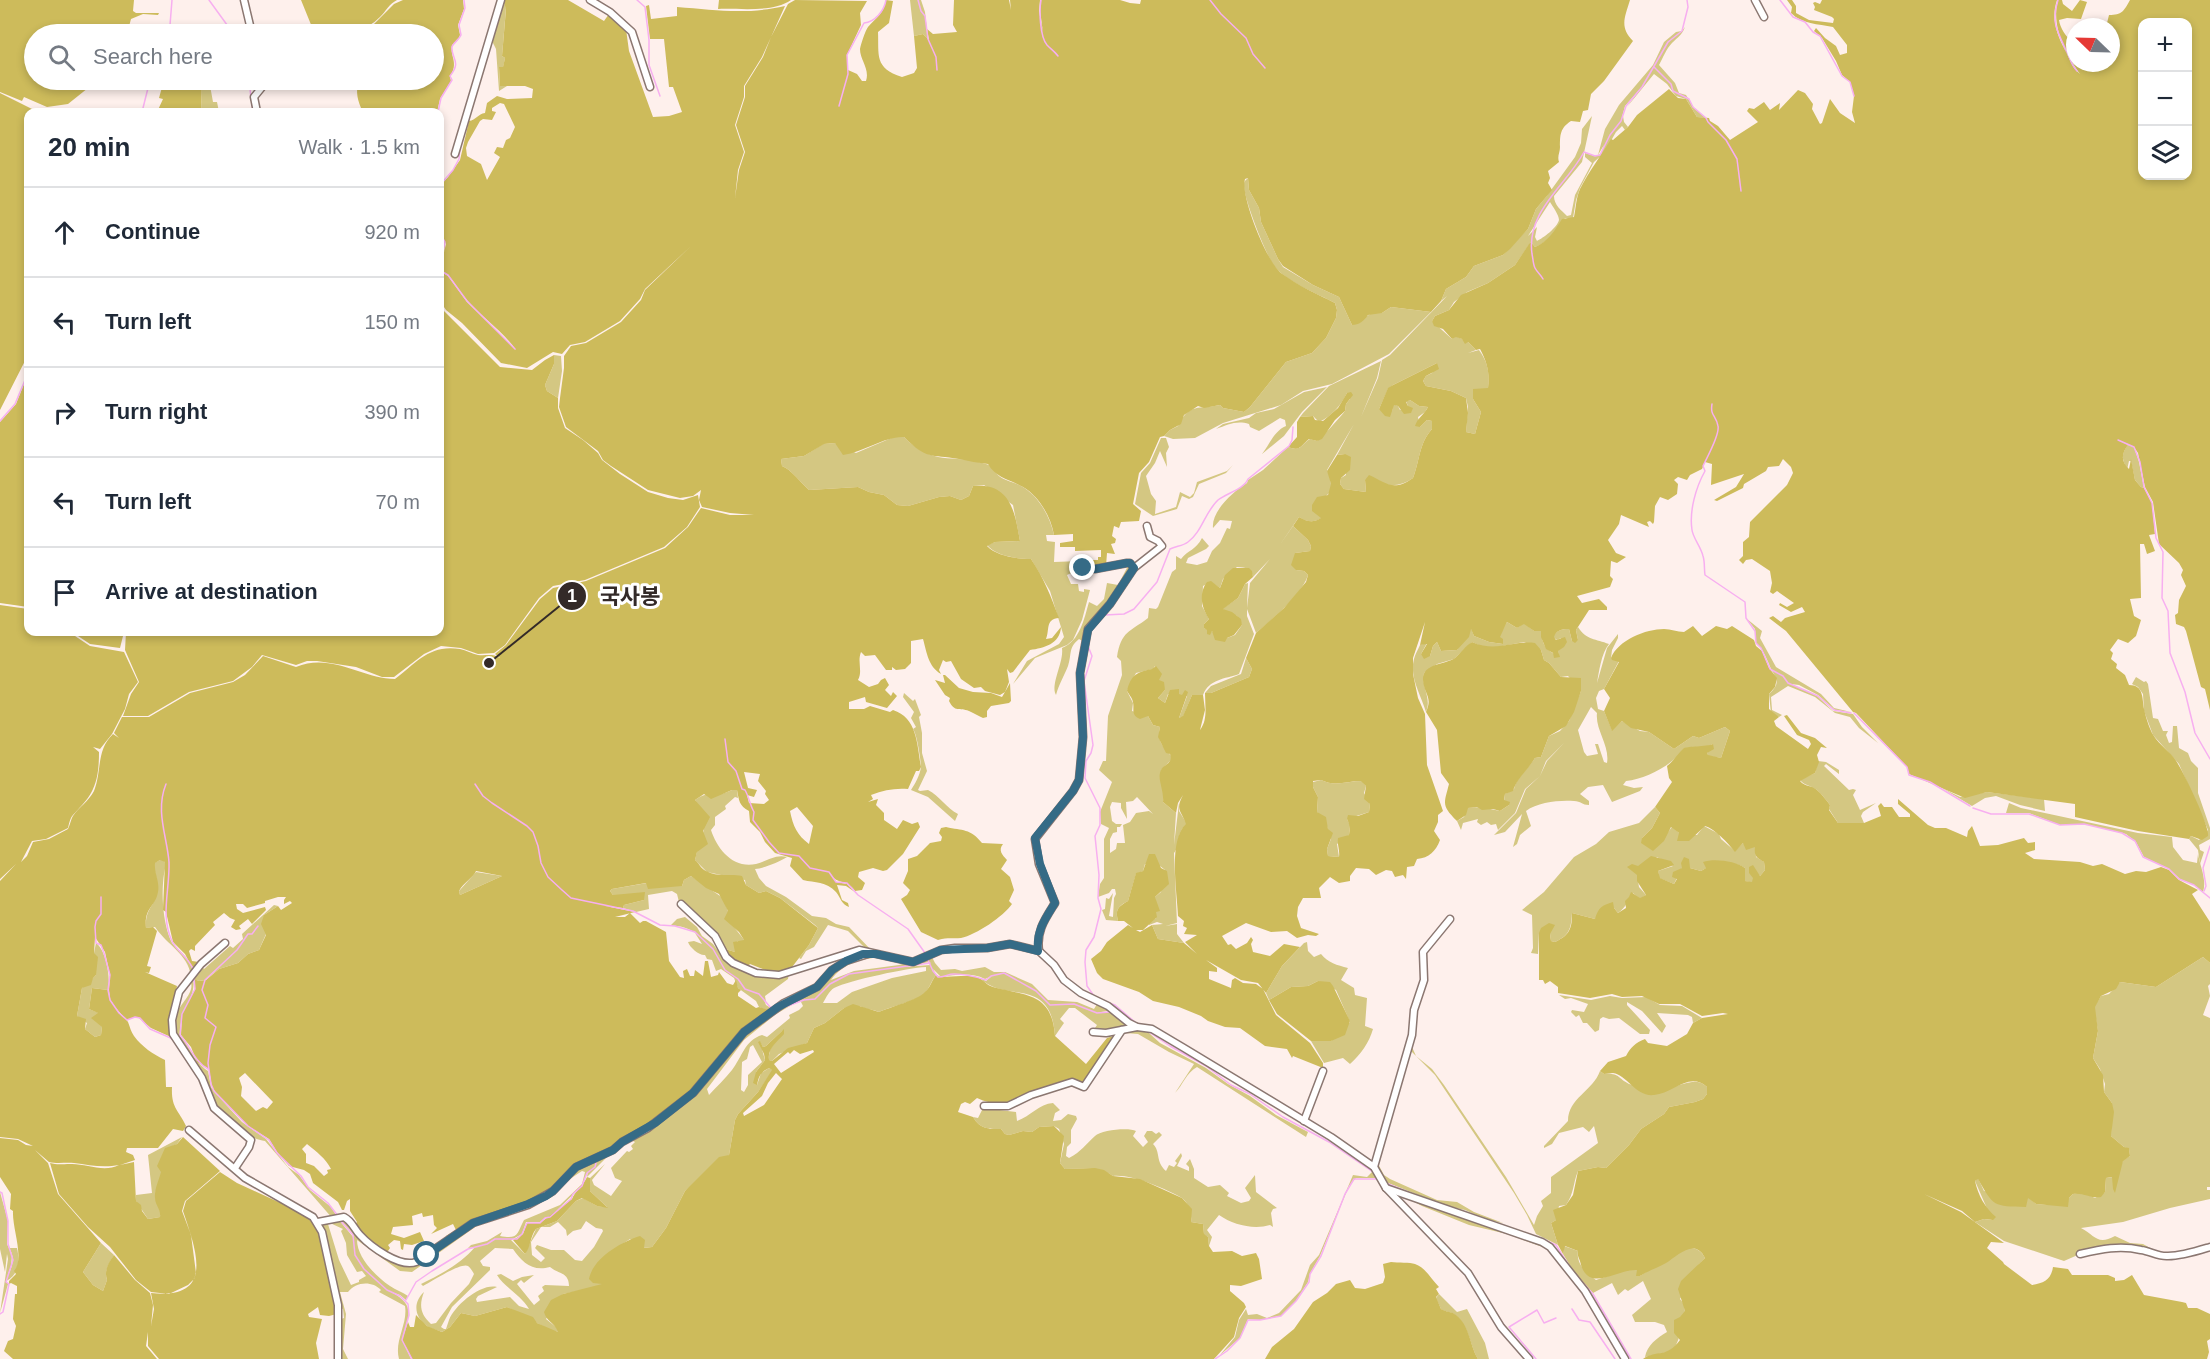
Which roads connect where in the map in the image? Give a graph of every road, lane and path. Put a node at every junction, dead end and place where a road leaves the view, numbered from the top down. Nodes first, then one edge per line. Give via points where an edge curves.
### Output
1 (244, 0) edge
2 (501, 0) edge
3 (590, 0) edge
4 (1755, 0) edge
5 (1764, 17) dead end
6 (250, 24) edge
7 (650, 87) dead end
8 (260, 90) edge
9 (255, 108) edge
10 (455, 154) dead end
11 (1147, 526) dead end
12 (1082, 559) dead end
13 (1134, 568) junction
14 (681, 904) dead end
15 (1450, 919) dead end
16 (225, 943) dead end
17 (1038, 951) junction
18 (876, 954) junction
19 (1137, 1027) junction
20 (1122, 1030) junction
21 (1094, 1032) dead end
22 (1323, 1071) dead end
23 (984, 1106) dead end
24 (1304, 1121) junction
25 (189, 1130) dead end
26 (1374, 1167) junction
27 (235, 1168) junction
28 (1386, 1188) junction
29 (318, 1222) junction
30 (2210, 1247) edge
31 (2080, 1254) dead end
32 (338, 1359) edge
33 (1529, 1359) edge
34 (1625, 1359) edge

1 - 6 street
2 - 10 street
3 - 7 street via 632,32
4 - 5 street
8 - 9 street via 254,97
11 - 13 street via 1150,537 1162,546
12 - 13 street via 1083,568 1130,563
13 - 17 street via 1088,630 1080,673 1083,737 1079,780 1035,838 1055,903 1041,925
14 - 18 street via 715,936 729,960 756,972 779,975 859,950
15 - 26 street via 1424,952 1424,980 1414,1010 1412,1035
16 - 27 street via 182,987 172,1027 176,1042 202,1078 214,1108 251,1140
17 - 18 street via 1010,944 955,948 913,962
17 - 19 street via 1070,986
18 - 29 street via 846,961 817,987 755,1023 693,1093 648,1128 571,1171 553,1191 473,1223 416,1262 402,1263 391,1258 363,1238 344,1216
19 - 20 street
19 - 24 street via 1152,1029
20 - 21 street
20 - 23 street via 1084,1087 1072,1082 1008,1106
22 - 24 street
24 - 26 street
25 - 27 street
26 - 28 street
27 - 29 street
28 - 33 street via 1468,1273 1501,1327
28 - 34 street via 1550,1247 1585,1291
29 - 32 street via 338,1305
30 - 31 street via 2168,1256 2121,1247

